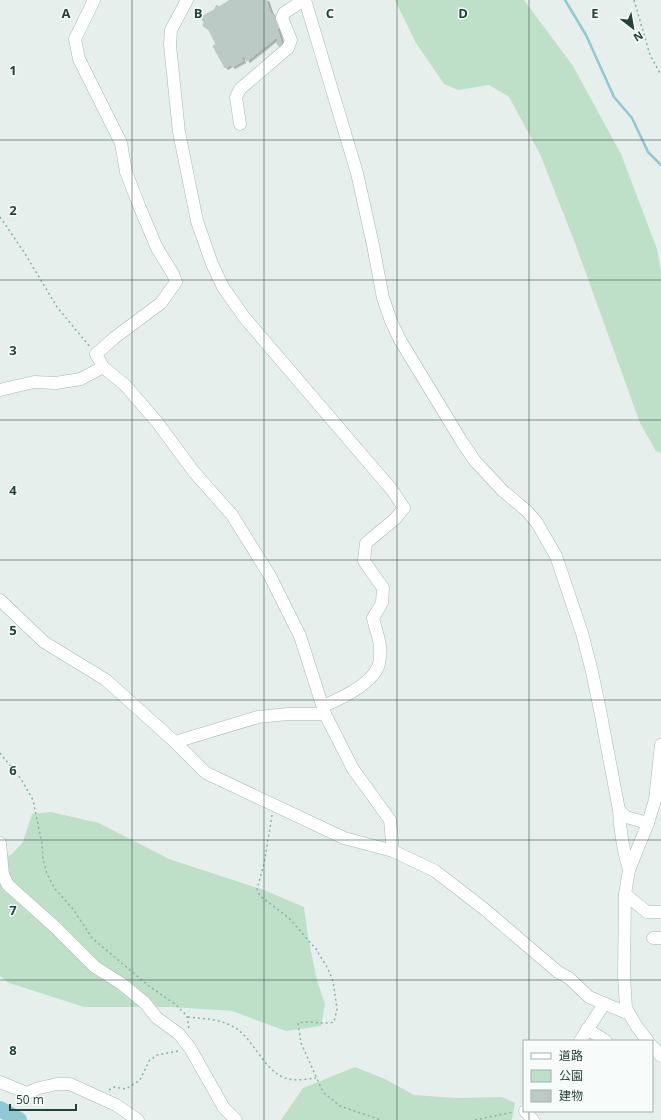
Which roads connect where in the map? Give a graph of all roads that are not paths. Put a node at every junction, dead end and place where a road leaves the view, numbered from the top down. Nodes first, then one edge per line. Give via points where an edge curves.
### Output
1 (94, 0) edge
2 (187, 0) edge
3 (304, 0) edge
4 (240, 124) dead end
5 (103, 368) junction
6 (0, 390) edge
7 (0, 600) edge
8 (324, 710) junction
9 (175, 742) junction
10 (661, 745) edge
11 (618, 810) junction
12 (648, 823) junction
13 (0, 843) edge
14 (393, 851) junction
15 (629, 870) junction
16 (625, 894) junction
17 (661, 912) edge
18 (604, 1004) junction
19 (627, 1013) junction
20 (587, 1029) junction
21 (581, 1040) edge
22 (604, 1040) edge
23 (647, 1040) edge
24 (653, 1047) edge
25 (661, 1056) edge
26 (0, 1082) edge
27 (521, 1111) edge
28 (138, 1120) edge
29 (236, 1120) edge
30 (533, 1120) edge

1 - 5 street via 75,39 79,59 121,143 126,172 140,208 157,248 176,282 161,303 96,354
2 - 8 street via 171,30 172,69 179,132 196,221 212,264 223,287 244,317 392,490 404,508 366,543 364,561 383,588 382,602 373,618 381,650 378,666 372,676 360,686
3 - 4 street via 284,13 282,18 291,40 288,48 240,89 236,97
3 - 11 street via 357,173 383,298 391,321 400,340 475,461 503,492 538,524 556,556 582,633 592,672
5 - 6 street via 80,379 56,383 34,382
5 - 8 street via 125,384 194,472 232,515 270,576 300,636
7 - 9 street via 44,642 106,680
8 - 9 street via 258,717
8 - 14 street via 353,768 390,820
9 - 14 street via 206,773 344,838
10 - 12 street via 655,800
11 - 12 street via 626,817
11 - 15 street
12 - 15 street
13 - 29 street via 3,875 8,885 95,967 146,1003 157,1018 179,1034 190,1048 224,1108
14 - 18 street via 435,871 558,972 569,978 589,997
15 - 16 street
16 - 17 street via 647,912
16 - 19 street via 624,975
18 - 19 street
18 - 20 street
19 - 23 street
20 - 21 street
20 - 22 street
24 - 25 street
26 - 28 street via 27,1093 56,1084 70,1084 116,1105
27 - 30 street

